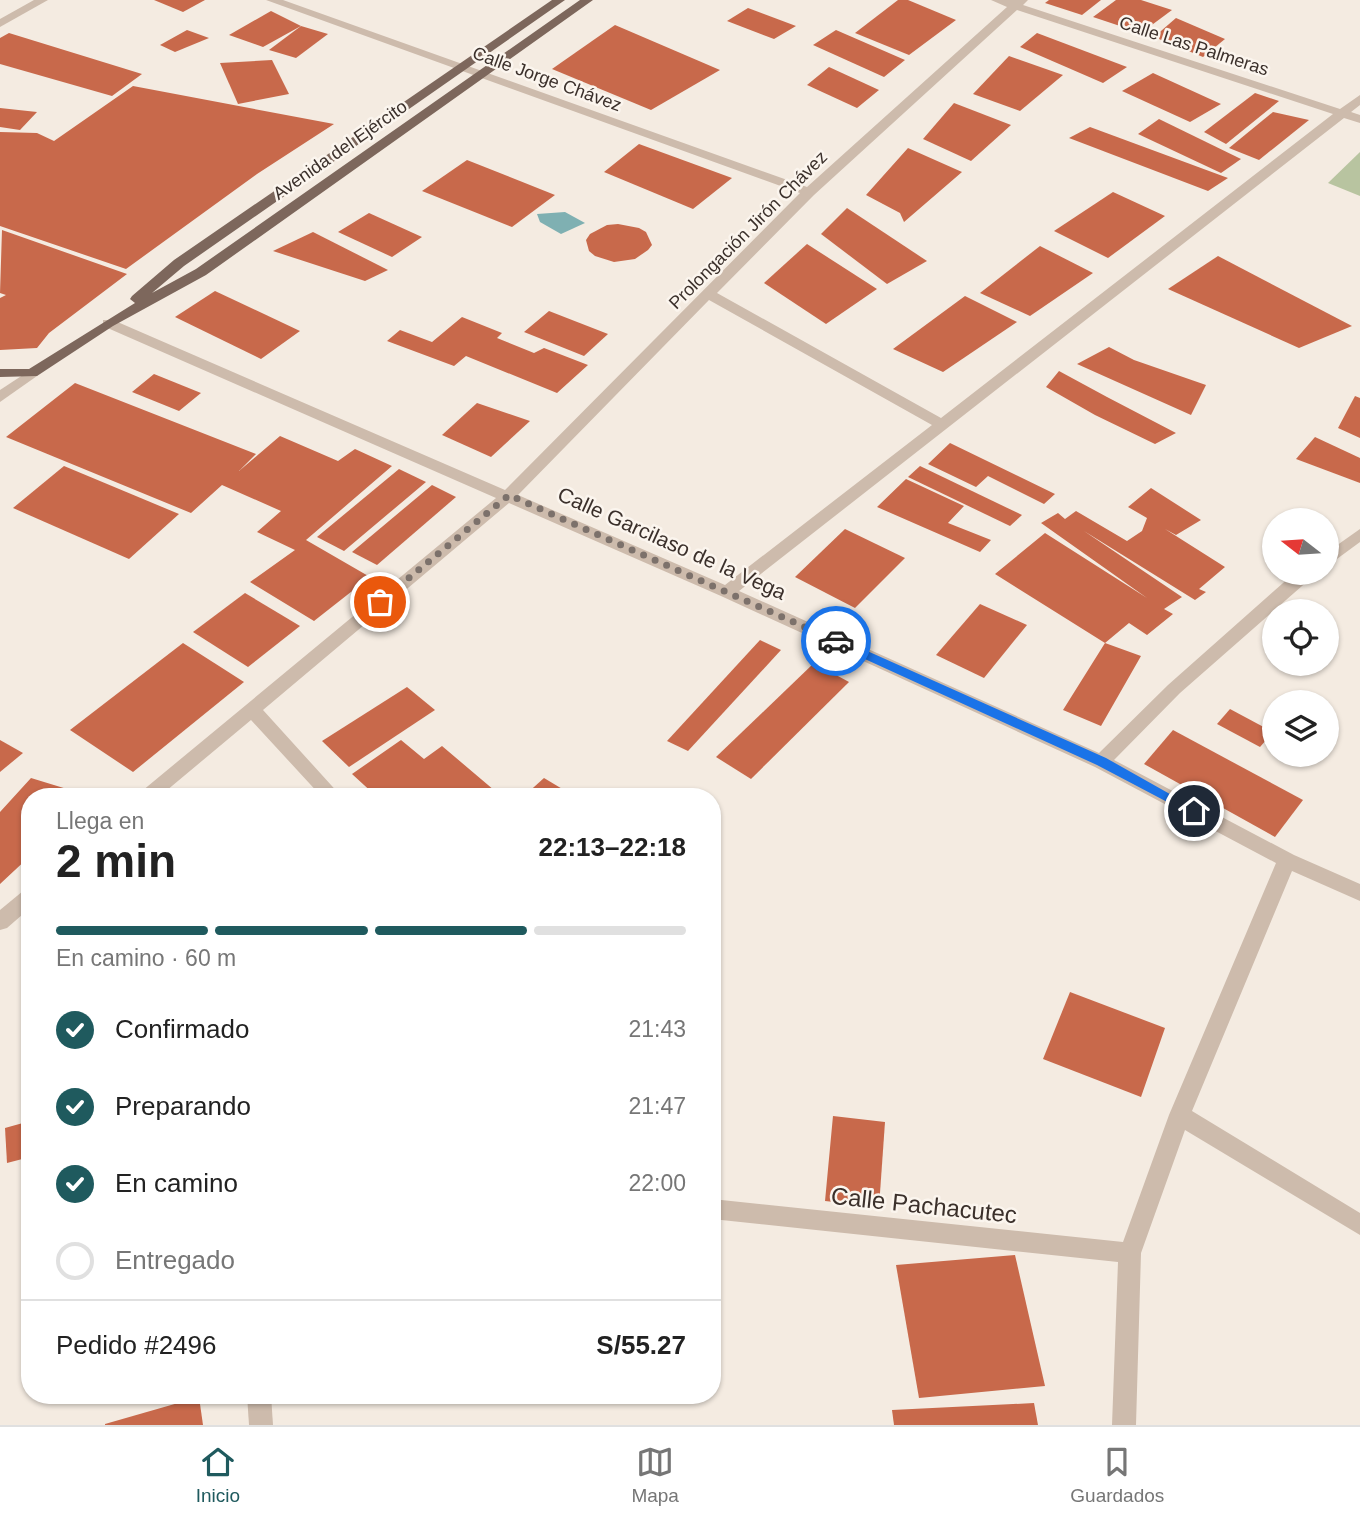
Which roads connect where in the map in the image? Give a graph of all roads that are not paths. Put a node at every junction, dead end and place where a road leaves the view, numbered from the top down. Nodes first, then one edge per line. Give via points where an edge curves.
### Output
1 (42, 0) edge
2 (272, 0) edge
3 (559, 0) edge
4 (587, 0) edge
5 (997, 0) edge
6 (1018, 3) edge
7 (0, 24) edge
8 (460, 67) junction
9 (481, 74) junction
10 (1360, 99) edge
11 (1341, 112) junction
12 (1360, 119) edge
13 (808, 192) junction
14 (708, 294) junction
15 (108, 323) junction
16 (0, 373) edge
17 (32, 373) junction
18 (0, 397) edge
19 (942, 424) junction
20 (509, 495) junction
21 (1360, 534) edge
22 (1339, 551) edge
23 (1291, 585) edge
24 (727, 592) junction
25 (252, 709) junction
26 (1101, 762) junction
27 (158, 788) edge
28 (325, 788) edge
29 (1287, 860) junction
30 (1360, 893) edge
31 (21, 904) edge
32 (0, 922) edge
33 (1180, 1115) junction
34 (721, 1210) edge
35 (1360, 1225) edge
36 (1129, 1253) junction
37 (260, 1404) edge
38 (261, 1425) edge
39 (1124, 1425) edge

1 - 7 street
2 - 8 street, Calle Jorge Chávez
3 - 8 main road, Avenida del Ejército
4 - 9 main road, Avenida del Ejército
5 - 6 street, Calle Las Palmeras
6 - 11 street, Calle Las Palmeras
6 - 13 street, Prolongación Jirón Chávez
8 - 9 street, Calle Jorge Chávez
8 - 15 main road, Avenida del Ejército via 179,263
9 - 13 street, Calle Jorge Chávez
9 - 15 main road, Avenida del Ejército via 201,272
10 - 11 street
11 - 12 street, Calle Las Palmeras
11 - 19 street
13 - 14 street, Prolongación Jirón Chávez
14 - 19 street
14 - 20 street, Prolongación Jirón Chávez
15 - 17 main road, Avenida del Ejército
15 - 20 street, Calle Garcilaso de la Vega
16 - 17 main road
17 - 18 street
19 - 24 street
20 - 24 street, Calle Garcilaso de la Vega
20 - 25 street, Prolongación Jirón Chávez
21 - 22 street
23 - 26 street via 1174,689
24 - 26 street, Calle Garcilaso de la Vega
25 - 27 street, Prolongación Jirón Chávez
25 - 28 street
26 - 29 street, Calle Garcilaso de la Vega
29 - 30 street, Calle Garcilaso de la Vega
29 - 33 street
31 - 32 street
33 - 35 street
33 - 36 street
34 - 36 street, Calle Pachacutec
36 - 39 street
37 - 38 street

